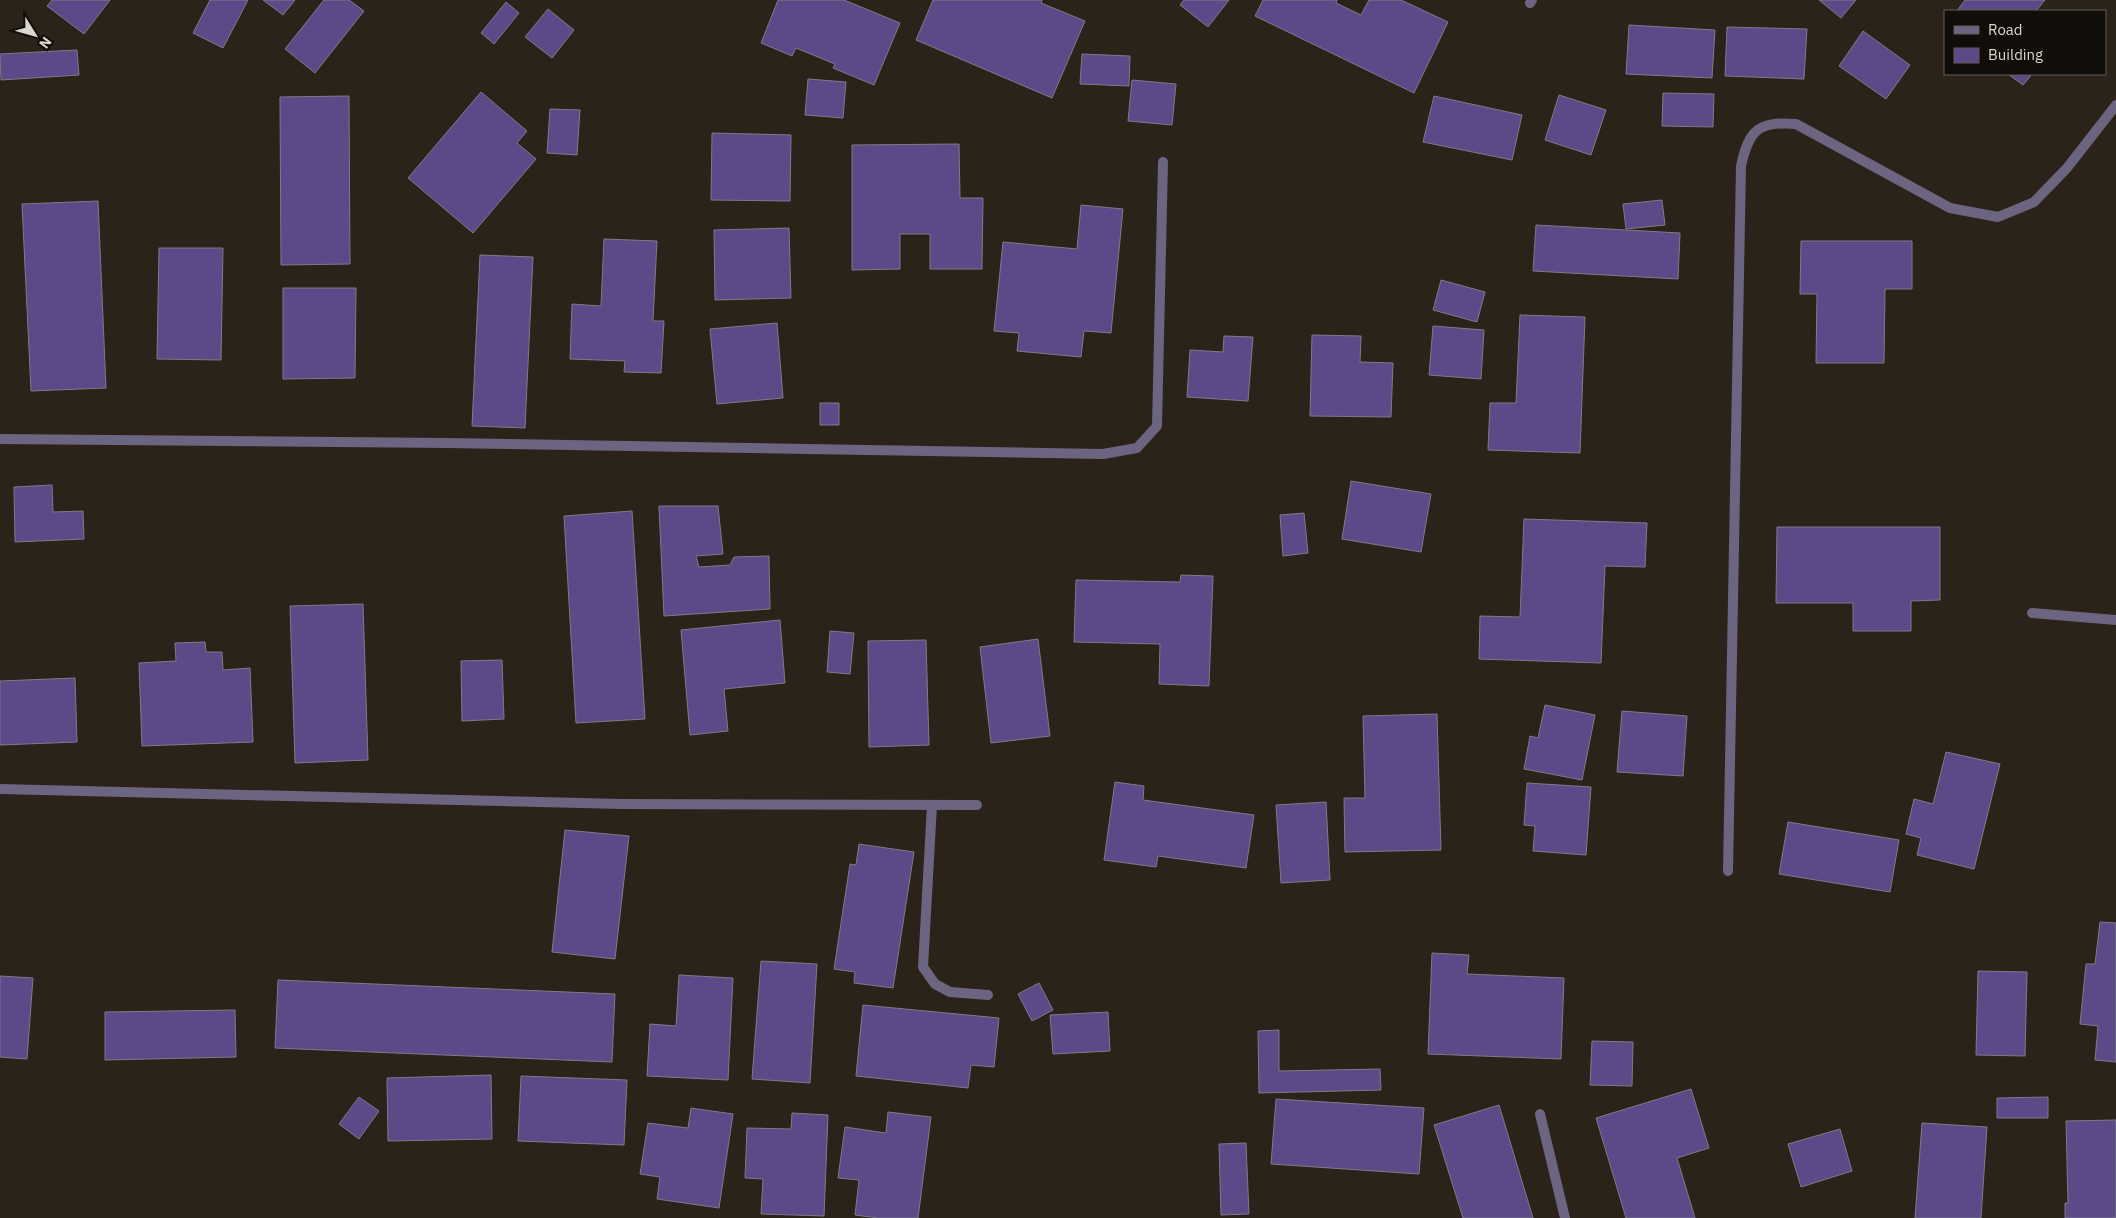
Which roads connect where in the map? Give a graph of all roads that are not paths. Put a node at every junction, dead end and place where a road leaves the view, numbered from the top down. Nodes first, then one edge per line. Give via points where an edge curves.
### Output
1 (2116, 105) edge
2 (1163, 162) dead end
3 (0, 439) edge
4 (2032, 613) dead end
5 (2116, 620) edge
6 (0, 788) edge
7 (932, 805) junction
8 (977, 805) dead end
9 (1728, 871) dead end
10 (988, 995) dead end
11 (1540, 1114) dead end
12 (1566, 1218) edge

1 - 9 street via 2067,168 2034,202 1998,217 1950,208 1796,124 1773,122 1754,132 1745,145 1740,176
2 - 3 street via 1159,400 1156,426 1137,448 1103,454
4 - 5 street
6 - 7 street via 622,804
7 - 8 street
7 - 10 street via 923,967 935,984 950,992
11 - 12 street

